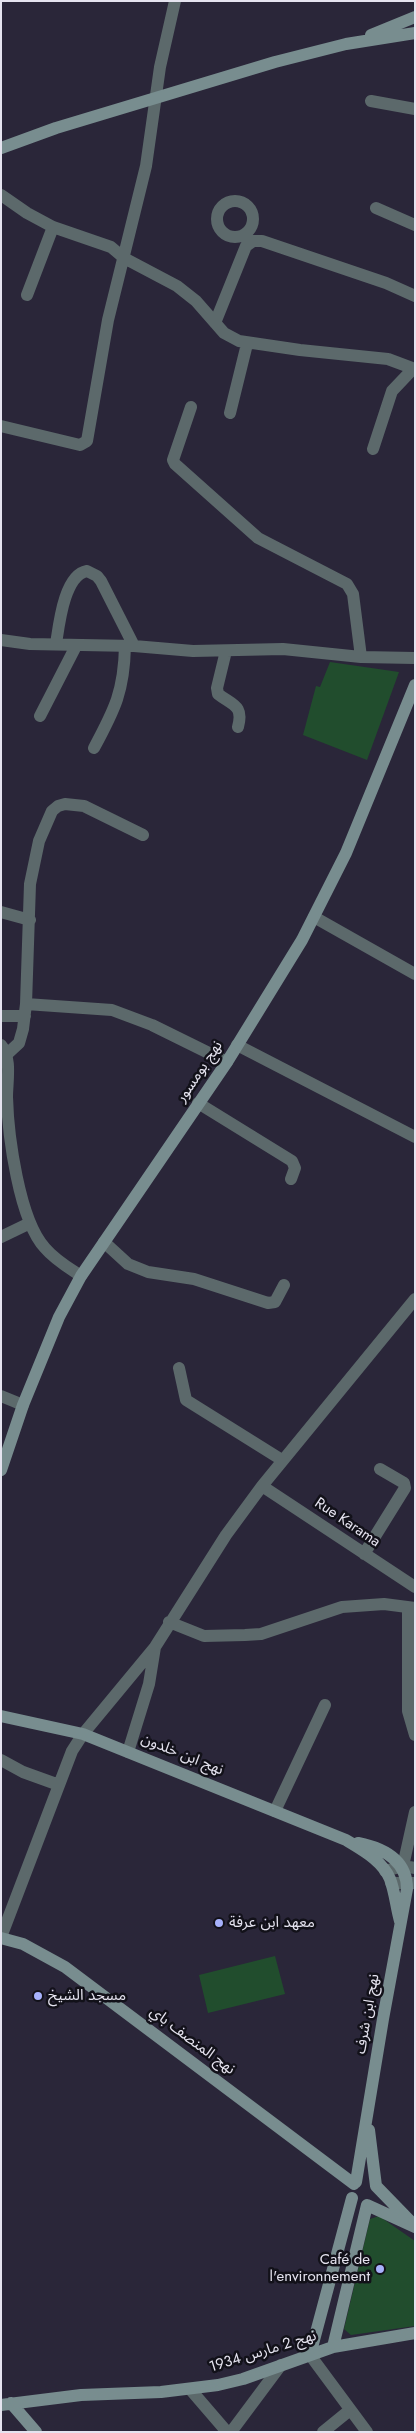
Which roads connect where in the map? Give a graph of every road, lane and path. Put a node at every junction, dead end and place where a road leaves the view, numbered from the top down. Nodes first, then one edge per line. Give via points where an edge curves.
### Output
1 (175, 1) edge
2 (415, 17) edge
3 (415, 33) edge
4 (346, 44) junction
5 (155, 97) junction
6 (371, 102) dead end
7 (415, 109) edge
8 (1, 148) edge
9 (1, 195) edge
10 (376, 208) dead end
11 (415, 224) edge
12 (53, 227) junction
13 (124, 258) junction
14 (27, 295) dead end
15 (415, 296) edge
16 (215, 323) junction
17 (247, 344) junction
18 (414, 369) edge
19 (191, 407) dead end
20 (230, 413) dead end
21 (1, 426) edge
22 (373, 449) dead end
23 (1, 640) edge
24 (56, 644) junction
25 (76, 646) junction
26 (129, 646) junction
27 (226, 651) junction
28 (361, 658) junction
29 (415, 658) edge
30 (415, 685) edge
31 (40, 716) dead end
32 (238, 727) dead end
33 (94, 748) dead end
34 (143, 835) dead end
35 (1, 912) edge
36 (314, 917) junction
37 (30, 920) junction
38 (415, 974) edge
39 (25, 1010) junction
40 (1, 1016) edge
41 (237, 1045) junction
42 (4, 1050) edge
43 (227, 1062) junction
44 (4, 1103) edge
45 (198, 1103) junction
46 (415, 1137) edge
47 (291, 1179) dead end
48 (30, 1223) junction
49 (1, 1238) edge
50 (104, 1242) junction
51 (81, 1276) junction
52 (284, 1286) dead end
53 (413, 1305) edge
54 (179, 1368) dead end
55 (1, 1396) edge
56 (24, 1405) junction
57 (282, 1460) junction
58 (380, 1469) dead end
59 (1, 1470) edge
60 (262, 1486) junction
61 (364, 1554) junction
62 (415, 1587) edge
63 (411, 1608) edge
64 (169, 1622) junction
65 (155, 1647) junction
66 (325, 1704) dead end
67 (411, 1711) edge
68 (1, 1716) edge
69 (83, 1734) junction
70 (415, 1735) edge
71 (128, 1752) junction
72 (1, 1760) edge
73 (59, 1785) junction
74 (275, 1811) junction
75 (415, 1812) edge
76 (346, 1840) junction
77 (409, 1867) edge
78 (385, 1871) junction
79 (391, 1883) junction
80 (411, 1883) edge
81 (400, 1921) junction
82 (1, 1938) edge
83 (367, 2113) junction
84 (355, 2183) junction
85 (376, 2186) junction
86 (352, 2198) junction
87 (366, 2204) junction
88 (415, 2227) edge
89 (415, 2333) edge
90 (333, 2347) junction
91 (310, 2355) junction
92 (281, 2365) junction
93 (190, 2389) junction
94 (6, 2404) edge
95 (350, 2410) junction
96 (36, 2432) edge
97 (229, 2432) edge
98 (323, 2432) edge
99 (366, 2432) edge

1 - 5 street
2 - 4 main road
3 - 4 main road
4 - 5 main road
5 - 8 main road
5 - 13 street via 146,166
6 - 7 street
9 - 12 street
10 - 11 street
12 - 13 street via 110,246
12 - 14 street
13 - 16 street via 177,286 196,301
13 - 21 street via 108,320 87,441 80,445
15 - 16 street via 250,237
16 - 17 street via 224,333
17 - 18 street via 388,359
17 - 20 street
18 - 22 street via 392,391
19 - 28 street via 173,460 178,470 265,543 347,584 353,594
23 - 24 street
24 - 25 street
24 - 26 street via 64,602 71,585 80,573 87,571 101,581
25 - 26 street
25 - 31 street
26 - 27 street
26 - 33 street via 122,688
27 - 28 street via 283,649
27 - 32 street via 217,688 218,694 237,707 241,717
28 - 29 street
30 - 36 main road, نهج بومسور via 346,853
34 - 37 street via 84,806 58,806 46,821 35,858 30,884
35 - 37 street
36 - 38 street
36 - 41 main road, نهج بومسور
37 - 39 street
39 - 40 street
39 - 42 street via 19,1043
39 - 43 street via 112,1010 152,1025
41 - 43 main road, نهج بومسور
41 - 46 street
42 - 44 street
43 - 45 main road, نهج بومسور
44 - 48 street
45 - 47 street via 292,1161 295,1168
45 - 50 main road, نهج بومسور
48 - 49 street
48 - 51 street via 44,1248
50 - 51 main road, نهج بومسور
50 - 52 street via 128,1264 148,1272 194,1279 268,1303 275,1302
51 - 56 main road, نهج بومسور via 59,1317
53 - 57 street
54 - 57 street via 186,1400
55 - 56 street
56 - 59 main road, نهج بومسور
57 - 60 street
58 - 61 street via 404,1483 405,1488
60 - 61 street, Rue Karama
60 - 64 street
61 - 62 street, Rue Karama
63 - 64 street via 384,1604 342,1607 261,1634 245,1635 204,1636
63 - 67 street
64 - 65 street
65 - 69 street
65 - 71 street via 150,1684
66 - 74 street
67 - 70 street
68 - 69 main road, نهج ابن خلدون
69 - 71 main road, نهج ابن خلدون
69 - 73 street via 72,1751
71 - 74 main road, نهج ابن خلدون
72 - 73 street via 22,1772
73 - 82 street
74 - 76 main road, نهج ابن خلدون
75 - 77 street
76 - 77 main road, نهج ابن خلدون via 381,1851
76 - 78 main road, نهج ابن خلدون via 376,1860
77 - 78 street
77 - 80 main road
78 - 79 main road, نهج ابن خلدون
79 - 80 street
79 - 81 main road, نهج ابن شرف
80 - 81 main road, نهج ابن شرف
81 - 83 main road, نهج ابن شرف
82 - 84 main road, نهج المنصف باي via 23,1944 65,1967
83 - 84 main road, نهج ابن شرف
83 - 85 main road, نهج ابن شرف
84 - 85 main road via 367,2179
84 - 86 main road via 351,2190
85 - 87 main road via 376,2199
85 - 88 main road
86 - 87 main road via 358,2204
86 - 91 main road
87 - 88 main road
87 - 90 main road
89 - 90 main road, نهج 2 مارس 1934
90 - 91 main road, نهج 2 مارس 1934
91 - 92 main road, نهج 2 مارس 1934
91 - 95 street
92 - 93 main road, نهج 2 مارس 1934 via 243,2378
92 - 97 street
93 - 94 main road, نهج 2 مارس 1934 via 81,2394
93 - 97 street
94 - 96 main road
95 - 98 street
95 - 99 street

